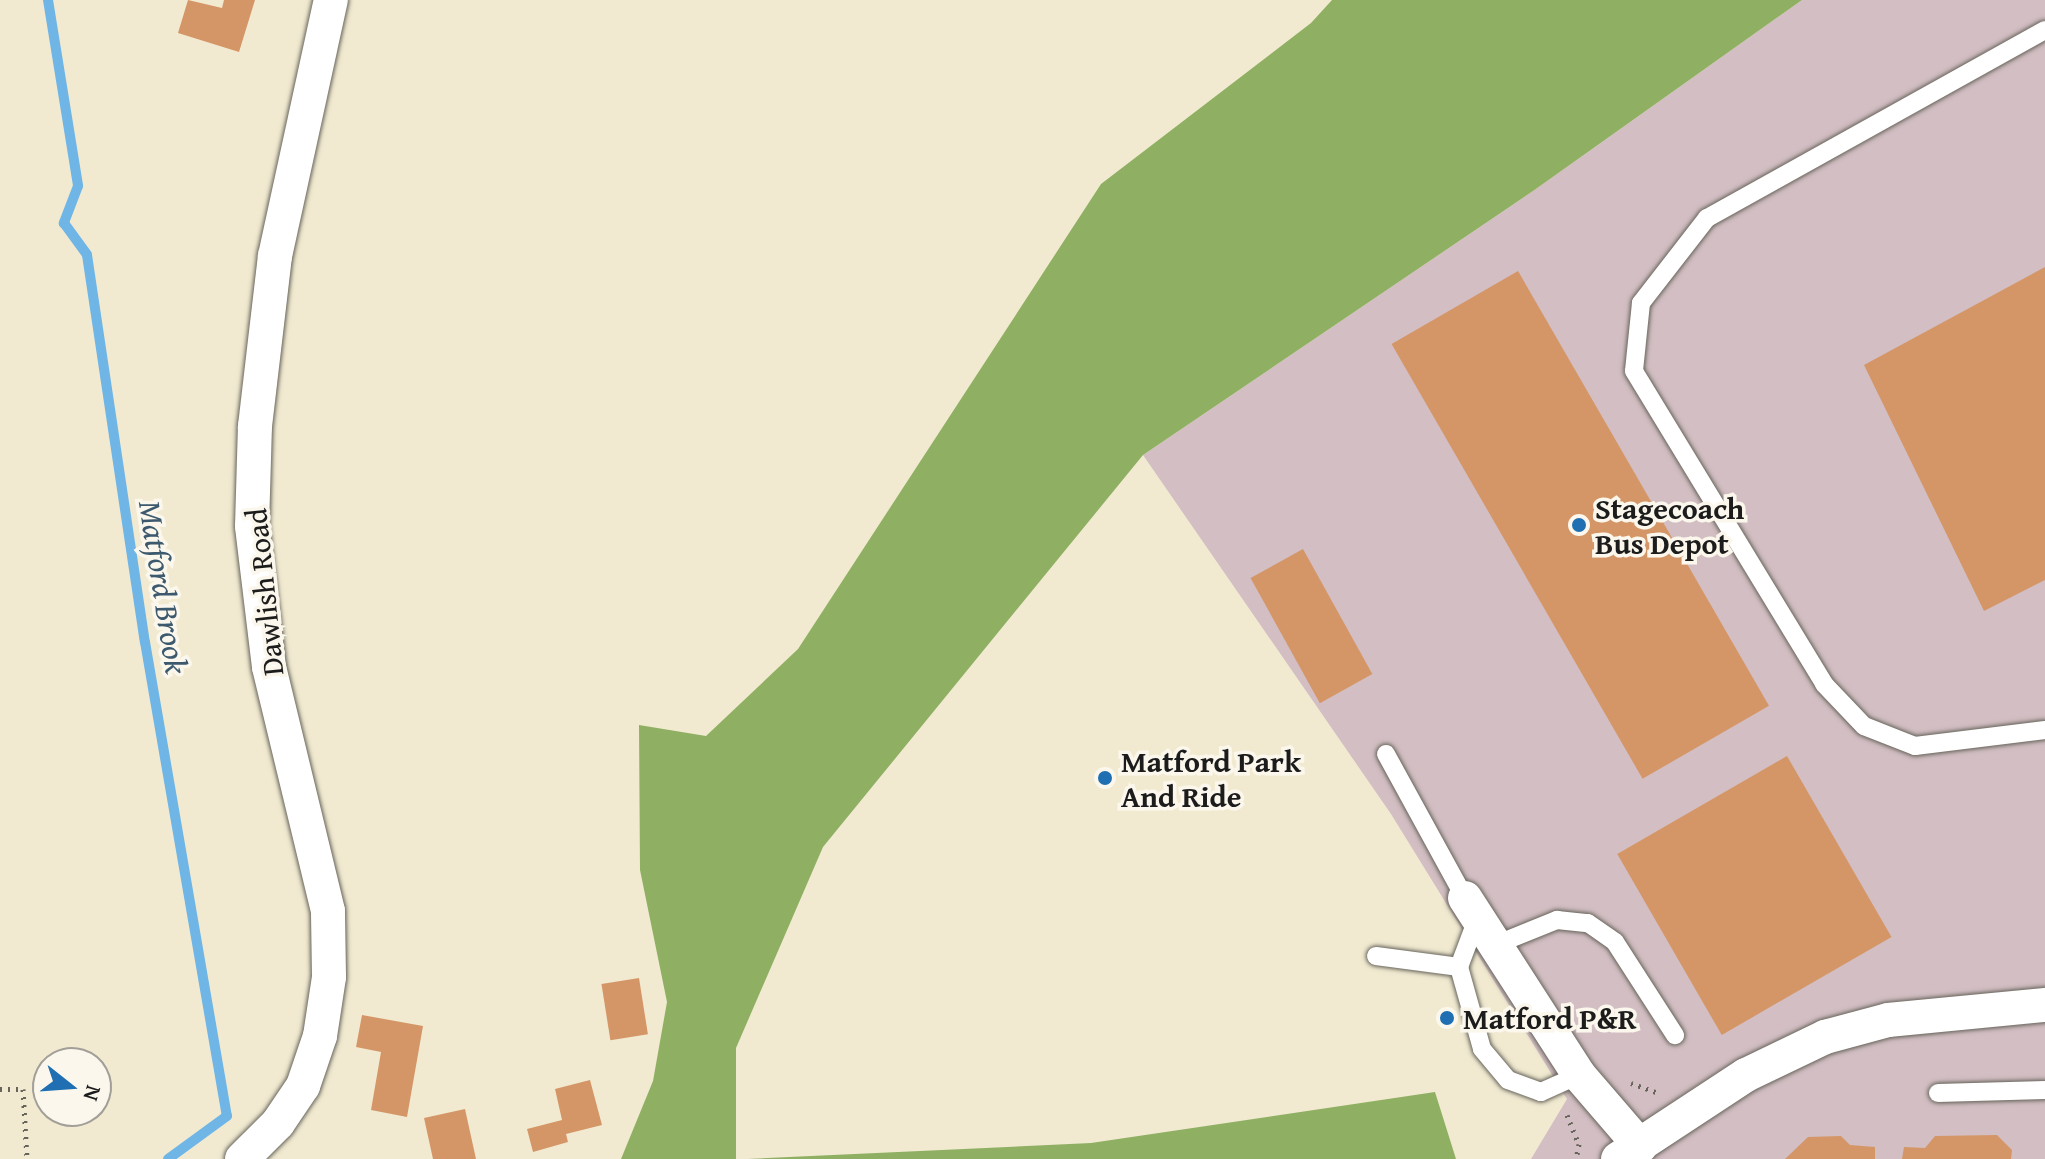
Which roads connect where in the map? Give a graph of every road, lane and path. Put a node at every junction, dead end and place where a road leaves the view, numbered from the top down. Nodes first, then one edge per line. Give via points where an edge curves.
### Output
1 (331, 0) edge
2 (2045, 30) edge
3 (2045, 730) edge
4 (1386, 754) dead end
5 (1479, 920) junction
6 (1376, 956) dead end
7 (1459, 967) junction
8 (2045, 1005) edge
9 (1675, 1035) dead end
10 (1579, 1075) junction
11 (0, 1089) edge
12 (2045, 1090) edge
13 (1938, 1093) dead end
14 (1632, 1155) edge
15 (27, 1159) edge
16 (242, 1159) edge

1 - 16 street, Dawlish Road via 275,256 255,426 252,526 269,667 328,911 329,977 320,1036 303,1086 278,1123
2 - 3 lane via 1707,218 1641,303 1634,371 1824,684 1864,726 1915,746
4 - 5 lane
5 - 7 lane
5 - 9 lane via 1588,923 1615,942
5 - 10 street
6 - 7 lane
7 - 10 lane via 1482,1049 1508,1080 1541,1092
8 - 14 street via 1888,1020 1825,1037 1746,1075
10 - 14 street
11 - 15 path via 23,1089
12 - 13 lane

